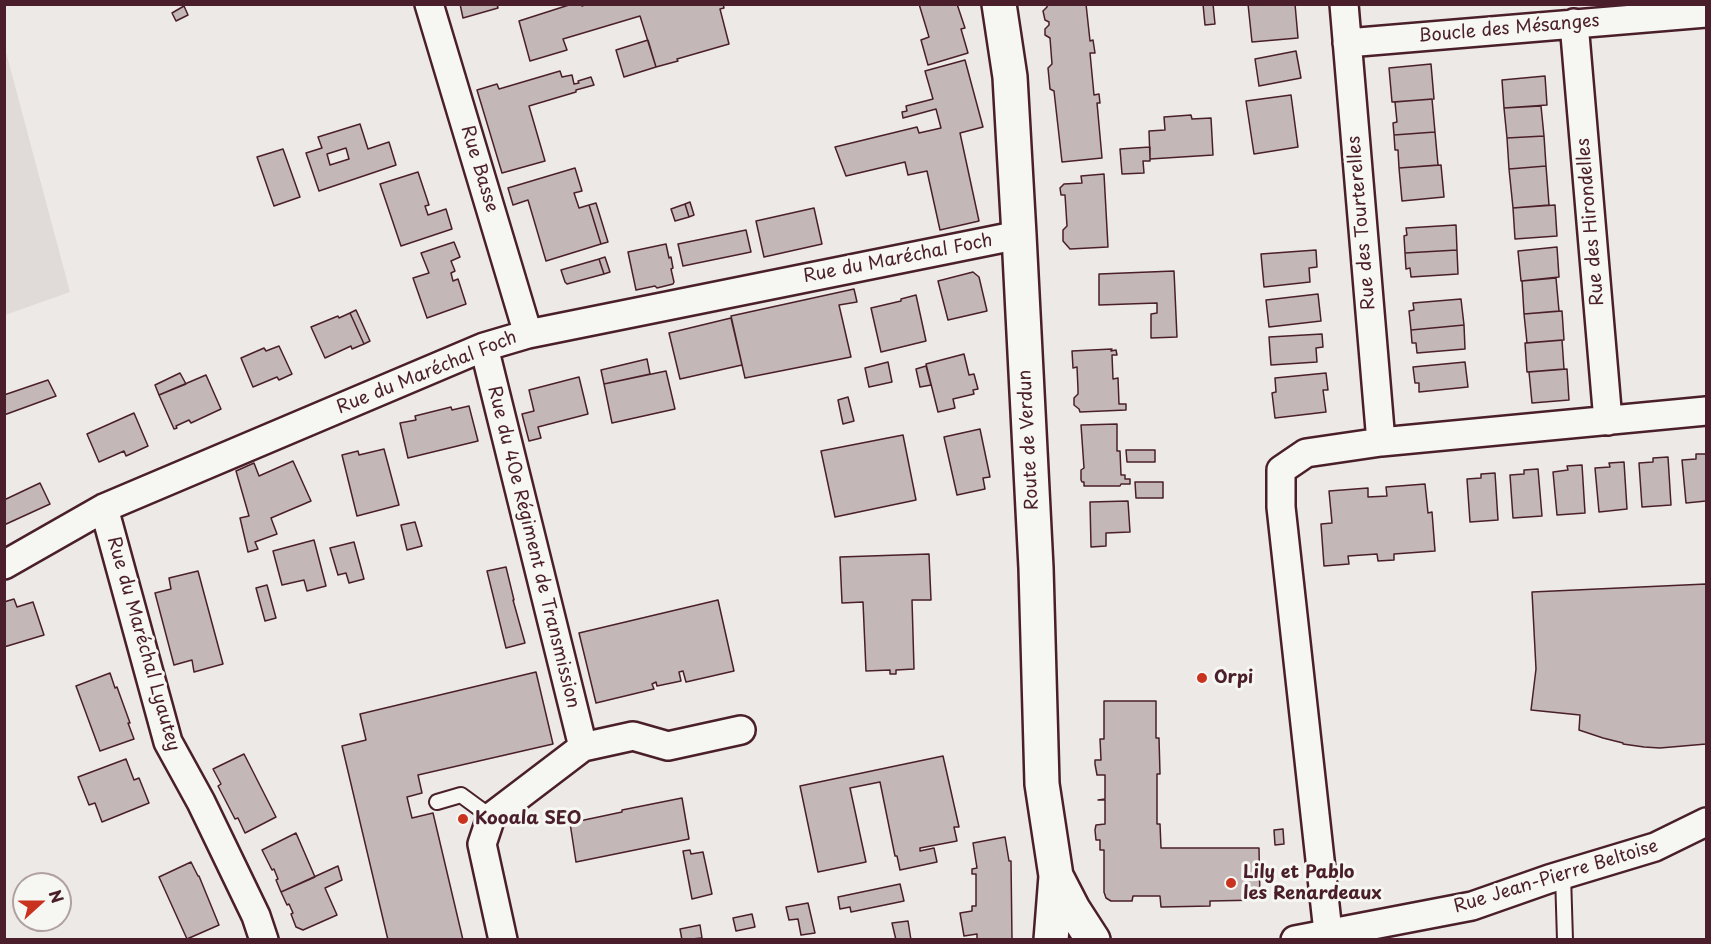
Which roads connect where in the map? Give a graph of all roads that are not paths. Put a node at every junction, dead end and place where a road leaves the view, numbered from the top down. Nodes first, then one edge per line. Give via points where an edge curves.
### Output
1 (429, 4) edge
2 (999, 4) edge
3 (1344, 4) edge
4 (1707, 13) edge
5 (1574, 23) junction
6 (1347, 43) junction
7 (1019, 235) junction
8 (528, 334) junction
9 (484, 347) junction
10 (1707, 411) edge
11 (1608, 421) junction
12 (1381, 442) junction
13 (104, 508) junction
14 (4, 565) edge
15 (741, 730) dead end
16 (583, 747) junction
17 (437, 802) dead end
18 (491, 817) junction
19 (1707, 822) edge
20 (1563, 875) junction
21 (1056, 876) junction
22 (1328, 932) junction
23 (264, 939) edge
24 (503, 939) edge
25 (1052, 939) edge
26 (1094, 939) edge
27 (1295, 939) edge
28 (1565, 939) edge

1 - 8 street, Rue Basse
2 - 7 main road, Route de Verdun via 1010,77
3 - 6 street, Rue des Tourterelles
4 - 5 street, Boucle des Mésanges
5 - 6 street, Boucle des Mésanges
5 - 11 street, Rue des Hirondelles
6 - 12 street, Rue des Tourterelles
7 - 8 street, Rue du Maréchal Foch
7 - 21 main road, Route de Verdun via 1036,568 1041,784
8 - 9 street, Rue du Maréchal Foch
9 - 13 street, Rue du Maréchal Foch
9 - 16 street, Rue du 40e Régiment de Transmission
10 - 11 street
11 - 12 street
12 - 22 street via 1306,453 1281,470 1281,507
13 - 14 street, Rue du Maréchal Foch
13 - 23 street, Rue du Maréchal Lyautey via 168,742 201,802
15 - 16 street via 668,746 633,736
16 - 18 street
17 - 18 lane via 461,795
18 - 24 street via 482,844
19 - 20 street, Rue Jean-Pierre Beltoise via 1655,847
20 - 22 street, Rue Jean-Pierre Beltoise via 1472,906
20 - 28 lane
21 - 25 main road, Route de Verdun
21 - 26 main road, Route de Verdun
22 - 27 street, Rue Jean-Pierre Beltoise

